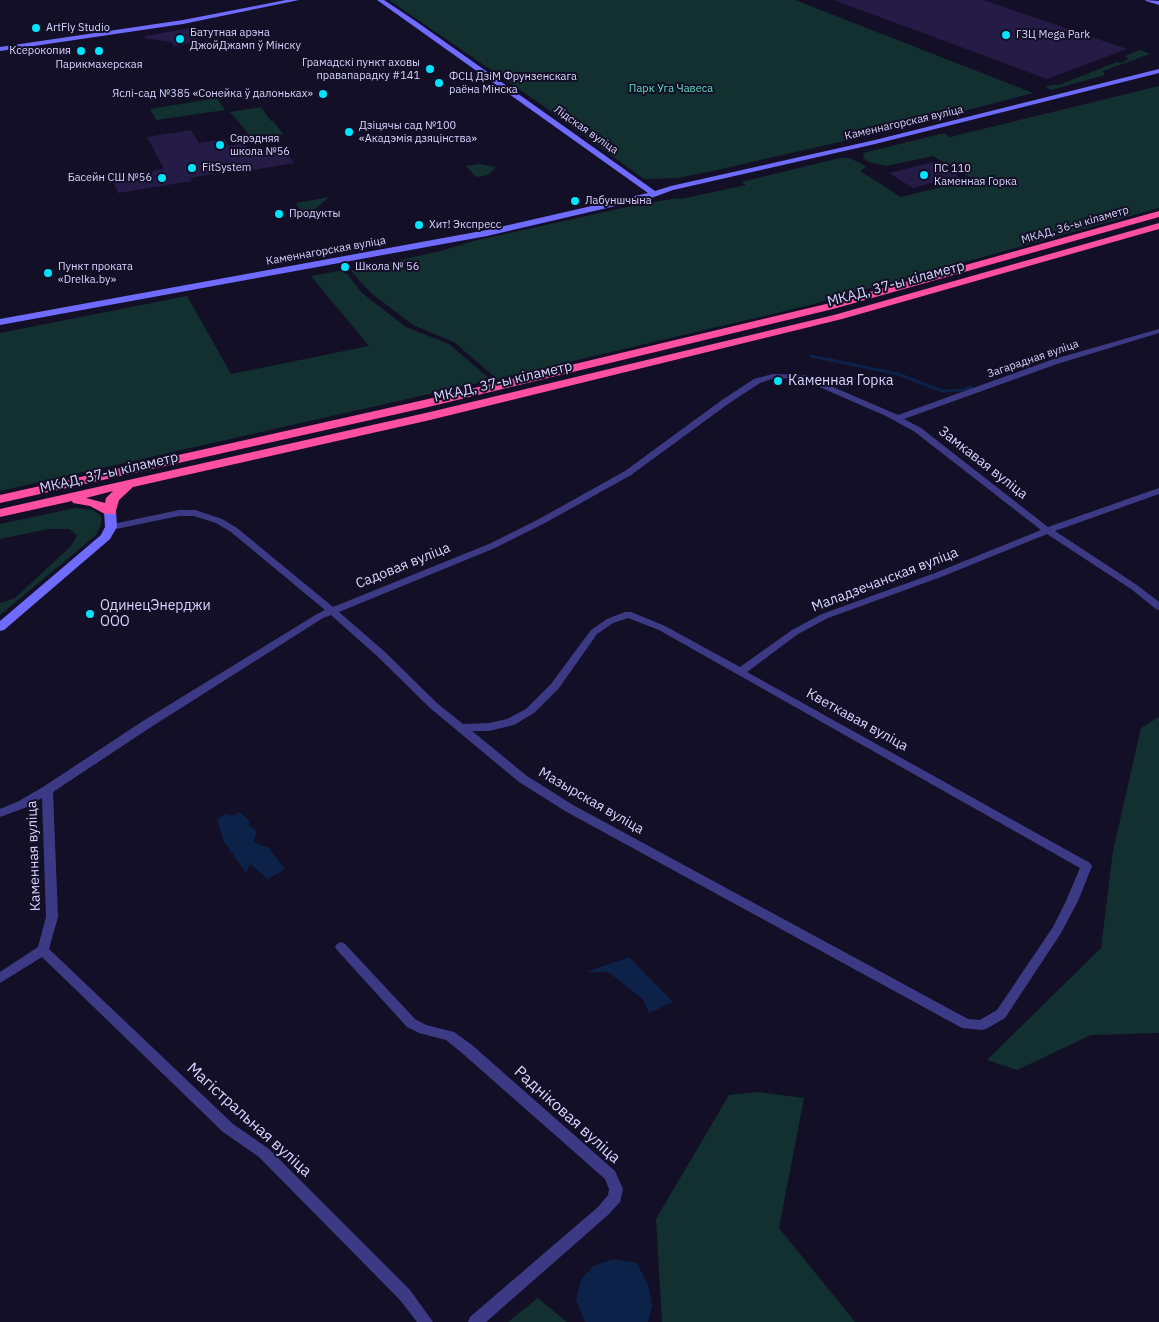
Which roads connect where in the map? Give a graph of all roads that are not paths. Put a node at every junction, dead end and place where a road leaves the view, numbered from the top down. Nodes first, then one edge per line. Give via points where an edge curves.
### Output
1 (273, 0) edge
2 (296, 0) edge
3 (380, 0) edge
4 (1148, 0) edge
5 (1159, 3) edge
6 (128, 28) junction
7 (0, 45) edge
8 (0, 49) edge
9 (1159, 70) edge
10 (1159, 76) edge
11 (654, 194) junction
12 (1159, 214) edge
13 (1159, 226) edge
14 (998, 260) joint
15 (1011, 268) joint
16 (0, 322) edge
17 (1159, 330) edge
18 (773, 376) joint
19 (898, 418) junction
20 (128, 486) junction
21 (1159, 491) edge
22 (0, 499) edge
23 (70, 499) junction
24 (110, 510) junction
25 (0, 513) edge
26 (111, 527) junction
27 (1052, 529) junction
28 (1159, 607) edge
29 (332, 611) junction
30 (0, 627) edge
31 (740, 672) junction
32 (461, 728) junction
33 (47, 790) junction
34 (0, 813) edge
35 (341, 947) dead end
36 (43, 950) junction
37 (0, 978) edge
38 (982, 1025) joint
39 (426, 1322) edge
40 (475, 1322) edge

1 - 6 main road
2 - 6 main road
3 - 11 main road, Лідская вуліца
4 - 5 main road
6 - 7 main road
6 - 8 main road
9 - 11 main road, Каменнагорская вуліца
10 - 11 main road, Каменнагорская вуліца via 858,151 676,192
11 - 16 main road, Каменнагорская вуліца via 478,235
12 - 14 highway, МКАД, 36-ы кіламетр
13 - 15 highway, МКАД, 36-ы кіламетр
14 - 22 highway, МКАД, 37-ы кіламетр via 829,308
15 - 20 highway, МКАД, 37-ы кіламетр via 746,340
17 - 19 street, Загарадная вуліца via 1054,362
18 - 19 street, Замкавая вуліца via 802,377
18 - 29 street, Садовая вуліца via 757,381 628,472 542,521 492,546
19 - 27 street, Замкавая вуліца
20 - 23 highway, МКАД, 37-ы кіламетр
20 - 24 highway via 113,498
21 - 27 street, Маладзечанская вуліца
23 - 24 highway via 94,503
23 - 25 highway, МКАД, 37-ы кіламетр
24 - 26 main road
26 - 29 street, Мазырская вуліца via 179,513 206,516 234,530
26 - 30 main road via 93,550
27 - 28 street, Замкавая вуліца
27 - 31 street, Маладзечанская вуліца via 825,616 795,632
29 - 32 street, Мазырская вуліца
29 - 33 street, Садовая вуліца via 289,634
31 - 32 street, Кветкавая вуліца via 662,628 628,614 594,632 555,686 530,711 510,722
31 - 38 street, Кветкавая вуліца via 1086,866 1072,902 1024,982 1001,1014
32 - 38 street, Мазырская вуліца via 523,779 569,808 966,1024
33 - 34 street, Садовая вуліца
33 - 36 street, Каменная вуліца via 52,917
35 - 40 street, Радніковая вуліца via 411,1023 450,1036 467,1049 610,1175 616,1189 615,1198 603,1212
36 - 37 street
36 - 39 street, Магістральная вуліца via 228,1128 264,1153 405,1295

